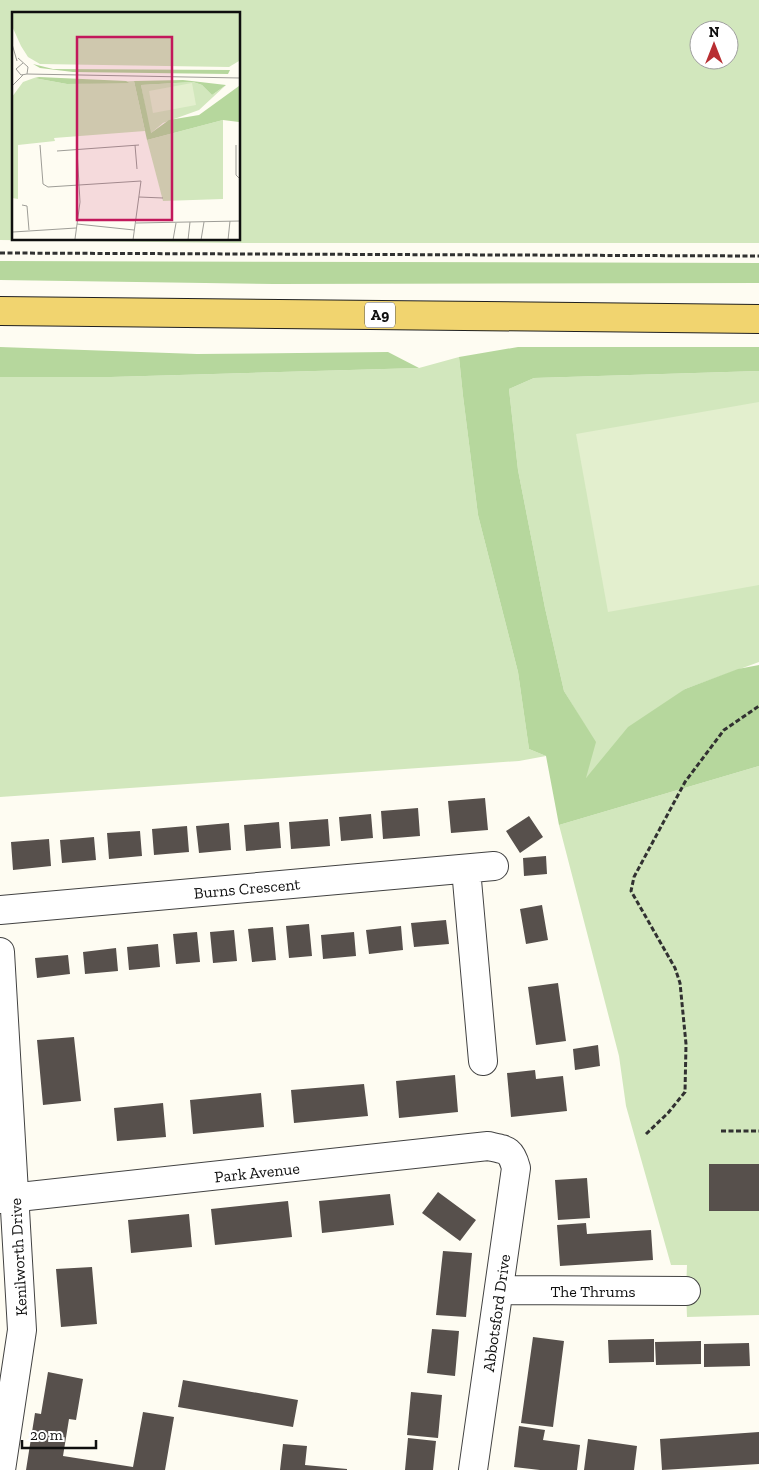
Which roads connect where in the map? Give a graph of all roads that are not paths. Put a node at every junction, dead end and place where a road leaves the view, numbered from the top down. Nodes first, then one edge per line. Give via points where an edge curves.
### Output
1 (0, 312) edge
2 (759, 319) edge
3 (494, 866) dead end
4 (466, 869) junction
5 (0, 910) edge
6 (0, 952) edge
7 (483, 1061) dead end
8 (513, 1156) joint
9 (7, 1199) edge
10 (499, 1290) junction
11 (686, 1291) dead end
12 (1, 1470) edge
13 (473, 1470) edge

1 - 2 main road, A9
3 - 4 street, Burns Crescent
4 - 5 street, Burns Crescent
4 - 7 street
6 - 9 street, Kenilworth Drive
8 - 9 street, Park Avenue via 503,1149 488,1146
8 - 10 street, Abbotsford Drive via 516,1168
9 - 12 street, Kenilworth Drive via 22,1330
10 - 11 street, The Thrums
10 - 13 street, Abbotsford Drive

